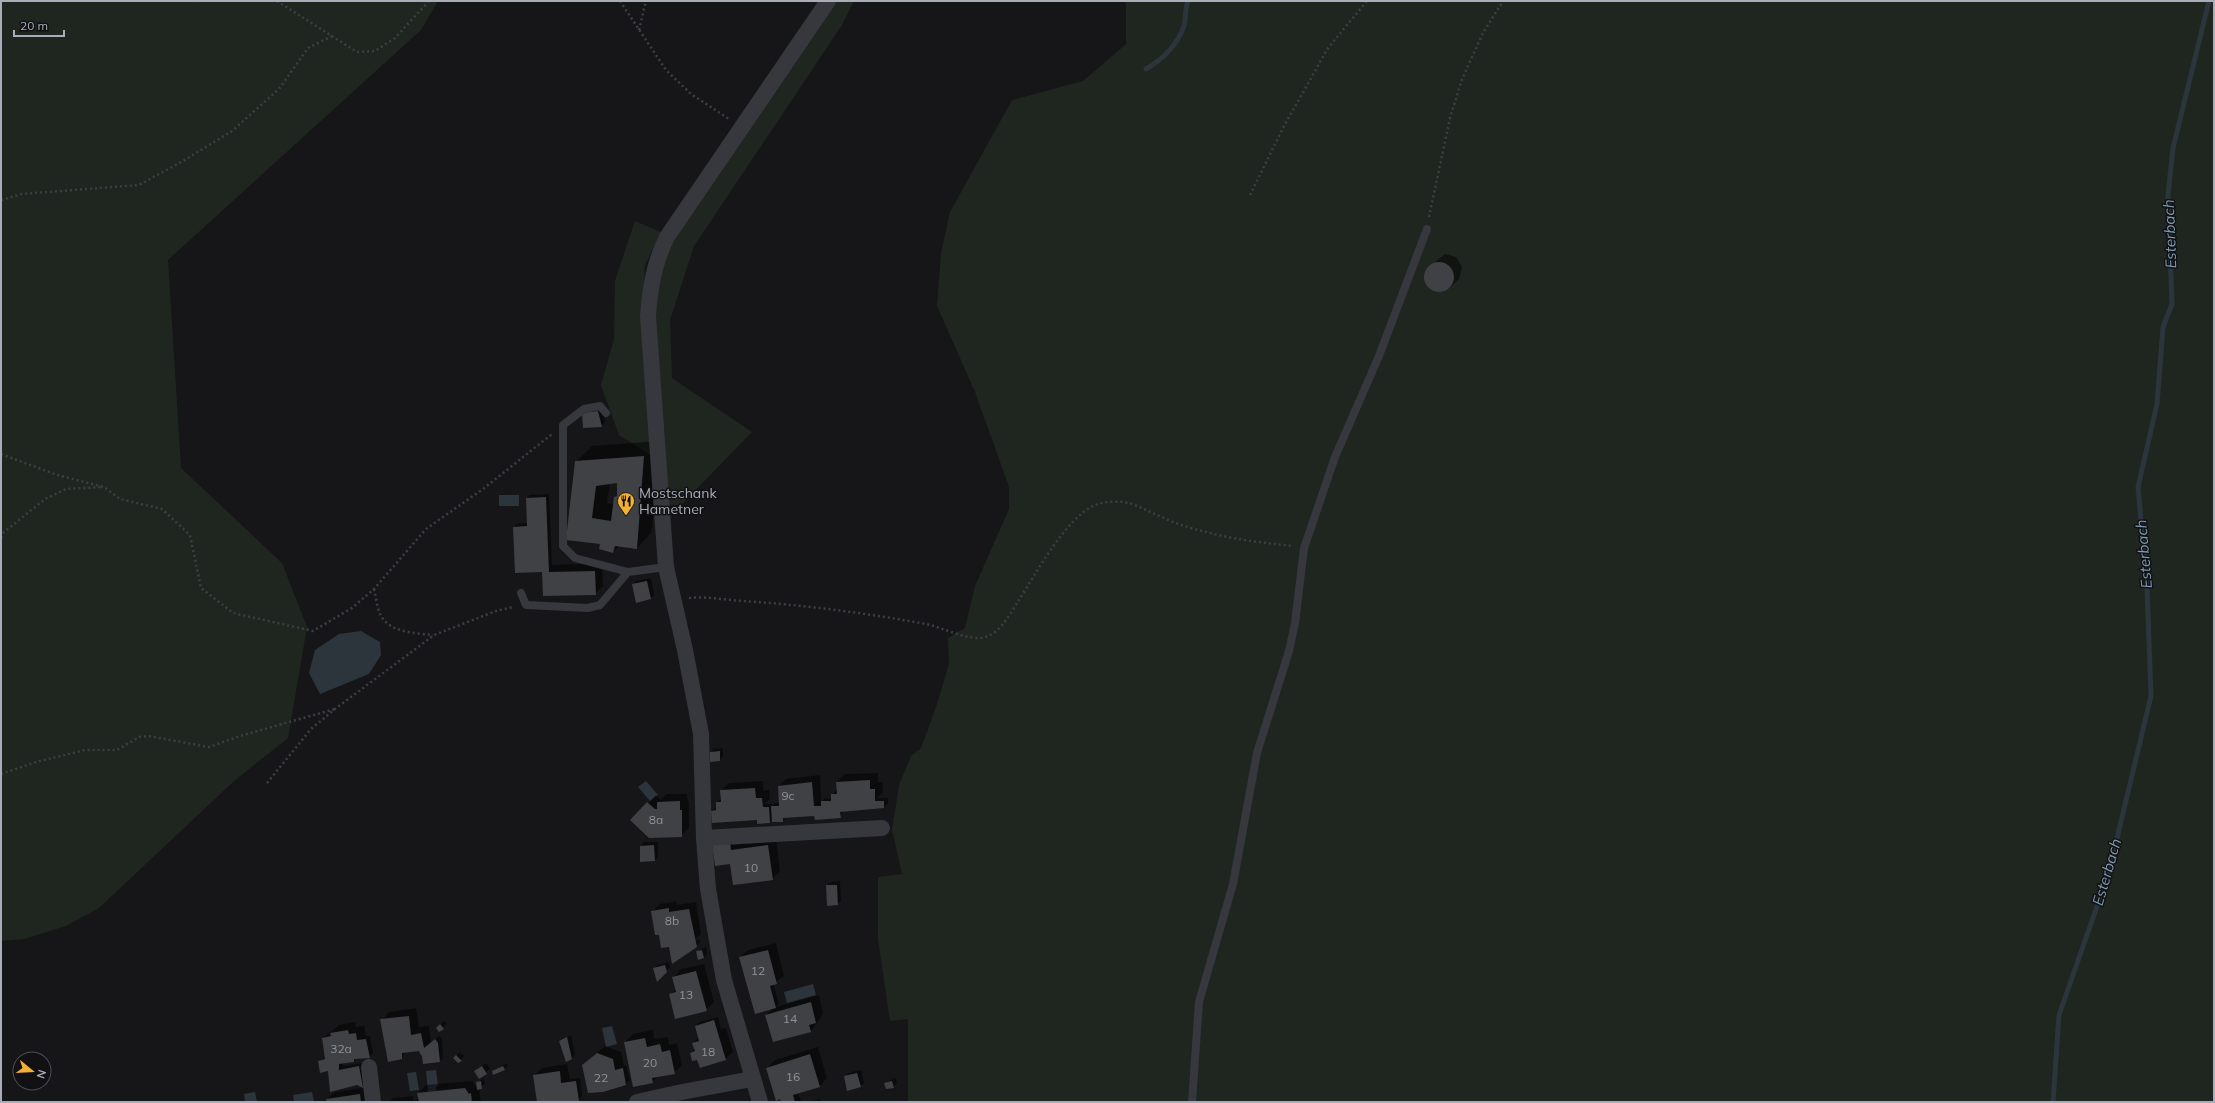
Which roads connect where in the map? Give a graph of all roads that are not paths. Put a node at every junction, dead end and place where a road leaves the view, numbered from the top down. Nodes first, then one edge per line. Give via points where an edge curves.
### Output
1 (828, 1) edge
2 (1427, 229) road end
3 (606, 413) dead end
4 (666, 567) junction
5 (628, 572) junction
6 (521, 593) dead end
7 (882, 828) dead end
8 (704, 838) junction
9 (369, 1067) dead end
10 (752, 1079) junction
11 (373, 1102) edge
12 (637, 1102) edge
13 (760, 1102) edge
14 (1192, 1102) edge

1 - 4 street via 667,237 656,259 650,289 649,347
2 - 14 lane via 1379,356 1335,457 1304,548 1289,651 1257,753 1233,884 1199,1002
3 - 5 lane via 600,406 584,409 563,425 563,546 576,558
4 - 5 lane
4 - 8 street via 701,734
5 - 6 lane via 600,605 588,608 526,605
7 - 8 street
8 - 10 street via 715,937 724,980
9 - 11 street
10 - 12 street
10 - 13 street

